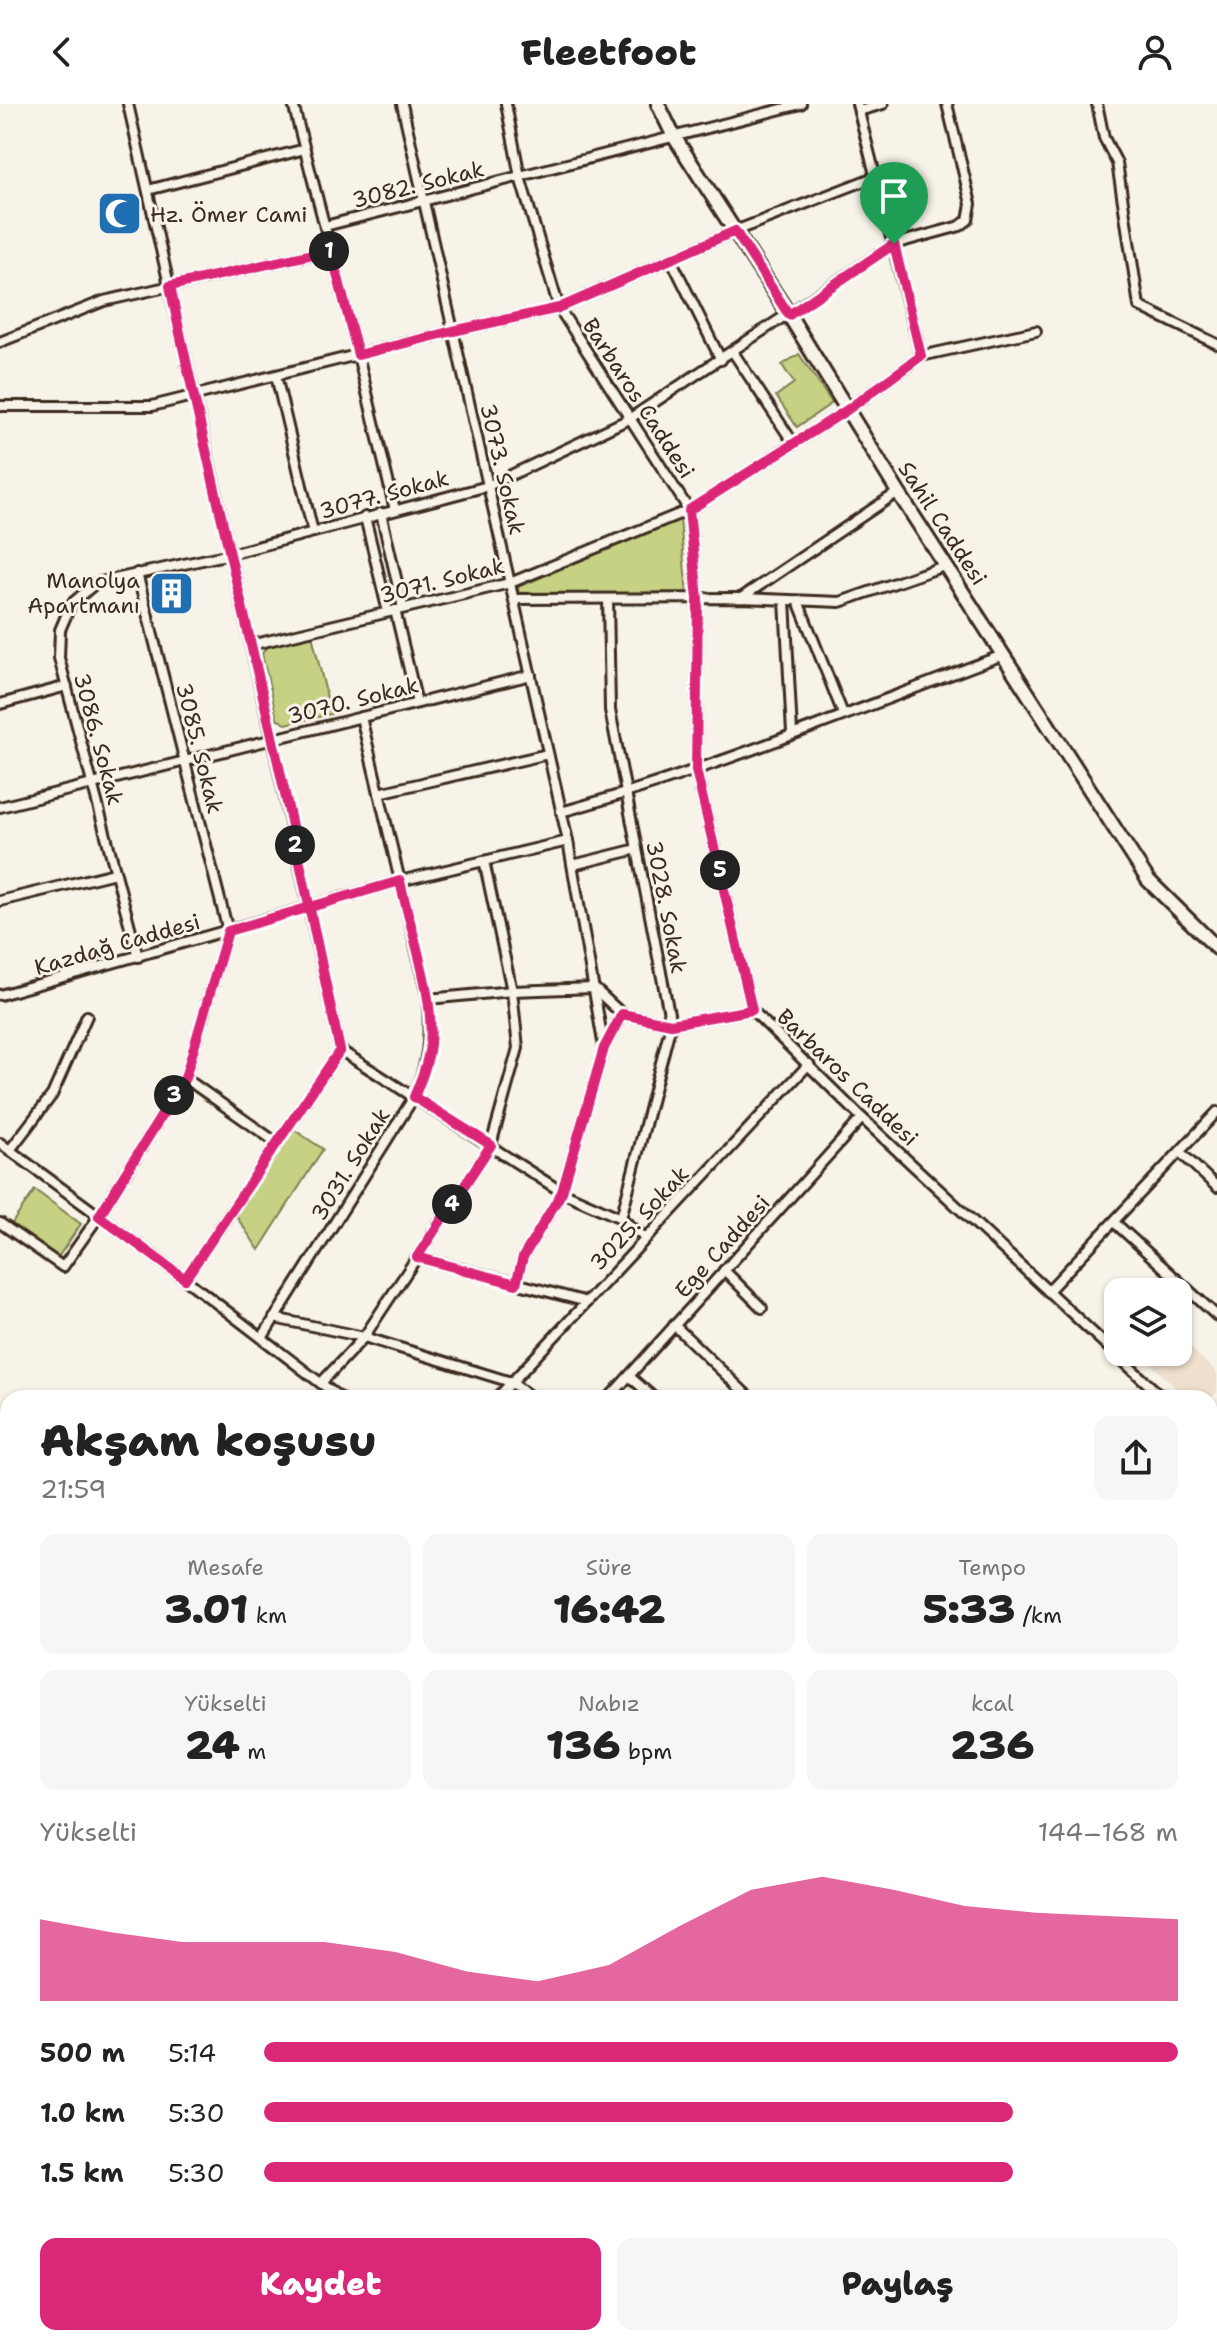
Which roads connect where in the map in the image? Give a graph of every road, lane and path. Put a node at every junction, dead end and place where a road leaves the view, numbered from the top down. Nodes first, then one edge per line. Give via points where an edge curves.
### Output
1 (128, 104) edge
2 (293, 104) edge
3 (402, 104) edge
4 (506, 104) edge
5 (658, 104) edge
6 (801, 104) edge
7 (883, 104) edge
8 (947, 104) edge
9 (1097, 104) edge
10 (858, 107) edge
11 (673, 135) junction
12 (305, 149) junction
13 (877, 176) junction
14 (520, 177) junction
15 (148, 190) junction
16 (424, 201) junction
17 (325, 226) junction
18 (735, 231) junction
19 (894, 244) junction
20 (331, 250) junction
21 (671, 259) junction
22 (170, 286) junction
23 (559, 308) junction
24 (789, 315) junction
25 (453, 331) junction
26 (1036, 331) dead end
27 (0, 342) edge
28 (1217, 344) edge
29 (733, 352) junction
30 (358, 355) junction
31 (921, 356) junction
32 (721, 360) junction
33 (276, 376) junction
34 (193, 397) junction
35 (0, 406) edge
36 (847, 410) junction
37 (629, 419) junction
38 (794, 444) junction
39 (488, 486) junction
40 (898, 492) junction
41 (395, 510) junction
42 (689, 510) junction
43 (381, 513) junction
44 (365, 517) junction
45 (313, 532) junction
46 (230, 554) junction
47 (947, 565) junction
48 (137, 573) junction
49 (510, 583) junction
50 (741, 598) junction
51 (514, 599) junction
52 (608, 599) junction
53 (698, 599) junction
54 (785, 600) junction
55 (798, 601) junction
56 (396, 610) junction
57 (251, 645) junction
58 (1003, 655) junction
59 (531, 675) junction
60 (67, 686) junction
61 (417, 703) junction
62 (0, 704) edge
63 (843, 714) junction
64 (361, 717) junction
65 (792, 733) junction
66 (272, 739) junction
67 (548, 754) junction
68 (184, 761) junction
69 (696, 770) junction
70 (92, 783) junction
71 (379, 793) junction
72 (627, 794) junction
73 (0, 807) edge
74 (561, 812) junction
75 (568, 841) junction
76 (637, 849) junction
77 (484, 861) junction
78 (573, 865) junction
79 (115, 873) junction
80 (400, 881) junction
81 (0, 901) edge
82 (309, 909) junction
83 (228, 931) junction
84 (1217, 948) edge
85 (138, 957) junction
86 (594, 988) junction
87 (512, 991) junction
88 (0, 995) edge
89 (428, 999) junction
90 (752, 1010) junction
91 (622, 1014) junction
92 (87, 1016) dead end
93 (671, 1024) junction
94 (604, 1048) junction
95 (340, 1050) junction
96 (809, 1064) junction
97 (185, 1078) junction
98 (414, 1097) junction
99 (1217, 1112) edge
100 (862, 1118) junction
101 (0, 1143) edge
102 (277, 1143) junction
103 (491, 1145) junction
104 (10, 1150) junction
105 (1181, 1153) junction
106 (1217, 1187) edge
107 (562, 1192) junction
108 (99, 1216) junction
109 (621, 1218) junction
110 (0, 1223) edge
111 (1115, 1223) junction
112 (645, 1238) junction
113 (417, 1257) junction
114 (724, 1270) junction
115 (185, 1279) junction
116 (516, 1284) junction
117 (1048, 1291) junction
118 (587, 1302) junction
119 (762, 1308) dead end
120 (1217, 1316) edge
121 (274, 1318) junction
122 (674, 1325) junction
123 (364, 1337) junction
124 (262, 1338) junction
125 (629, 1376) junction
126 (511, 1382) junction
127 (321, 1383) junction
128 (330, 1390) edge
129 (504, 1390) edge
130 (522, 1390) edge
131 (616, 1390) edge
132 (645, 1390) edge
133 (742, 1390) edge
134 (1154, 1390) edge

1 - 15 street
2 - 12 street
3 - 16 street, 3073. Sokak
4 - 14 street, Barbaros Caddesi
5 - 11 street, Sahil Caddesi
6 - 11 street, 3082. Sokak
7 - 10 street
8 - 19 street, 3077. Sokak via 970,216 960,226
9 - 28 street via 1104,138 1117,163 1139,306
10 - 13 street
11 - 14 street, 3082. Sokak
11 - 18 street, Sahil Caddesi
12 - 15 street
12 - 17 street
13 - 18 street
13 - 19 street
14 - 16 street, 3082. Sokak
14 - 23 street, Barbaros Caddesi
15 - 22 street
16 - 17 street, 3082. Sokak
16 - 25 street, 3073. Sokak
17 - 20 street
18 - 21 street
18 - 24 street, Sahil Caddesi
19 - 24 street, 3077. Sokak
19 - 31 street
20 - 22 street
20 - 30 street
21 - 23 street
21 - 32 street
22 - 27 street via 104,301
22 - 34 street
23 - 25 street
23 - 37 street, Barbaros Caddesi
24 - 29 street, 3077. Sokak
24 - 36 street, Sahil Caddesi
25 - 30 street
25 - 39 street, 3073. Sokak
26 - 31 street
29 - 32 street, 3077. Sokak
29 - 38 street
30 - 33 street
30 - 41 street
31 - 36 street, 3071. Sokak
32 - 37 street, 3077. Sokak
33 - 34 street
33 - 45 street
34 - 35 street via 152,406
34 - 46 street
36 - 38 street, 3071. Sokak
36 - 40 street, Sahil Caddesi
37 - 39 street, 3077. Sokak
37 - 42 street, Barbaros Caddesi
38 - 42 street, 3071. Sokak
39 - 41 street, 3077. Sokak
39 - 49 street, 3073. Sokak
40 - 47 street, Sahil Caddesi
40 - 50 street
41 - 43 street, 3077. Sokak
42 - 49 street, 3071. Sokak
42 - 53 street, Barbaros Caddesi
43 - 44 street, 3077. Sokak
43 - 56 street
44 - 45 street, 3077. Sokak
44 - 56 street
45 - 46 street, 3077. Sokak
46 - 48 street, 3077. Sokak
46 - 57 street
47 - 55 street via 840,602
47 - 58 street, Sahil Caddesi
48 - 60 street, 3086. Sokak via 96,583 71,604 60,630 59,658
48 - 68 street, 3085. Sokak
49 - 51 street, 3073. Sokak
49 - 56 street, 3071. Sokak
50 - 53 street
50 - 54 street
51 - 52 street
51 - 59 street, 3073. Sokak
52 - 53 street
52 - 72 street, 3028. Sokak via 610,710
53 - 69 street, Barbaros Caddesi
54 - 55 street
54 - 65 street
55 - 63 street
56 - 57 street, 3071. Sokak
56 - 61 street
57 - 66 street
58 - 63 street
58 - 84 street, Sahil Caddesi via 1148,880
59 - 61 street, 3070. Sokak
59 - 67 street, 3073. Sokak
60 - 62 street
60 - 70 street, 3086. Sokak
61 - 64 street, 3070. Sokak
63 - 65 street
64 - 66 street, 3070. Sokak
64 - 71 street, 3031. Sokak
65 - 69 street
66 - 68 street, 3070. Sokak
66 - 82 street
67 - 71 street
67 - 74 street, 3073. Sokak
68 - 70 street, 3070. Sokak
68 - 83 street, 3085. Sokak
69 - 72 street
69 - 90 street, Barbaros Caddesi
70 - 73 street, 3070. Sokak
70 - 79 street, 3086. Sokak
71 - 80 street, 3031. Sokak
72 - 74 street
72 - 76 street, 3028. Sokak
74 - 75 street, 3073. Sokak
75 - 77 street, Kazdağ Caddesi
75 - 78 street, 3073. Sokak
76 - 78 street
76 - 93 street, 3028. Sokak
77 - 80 street, Kazdağ Caddesi
77 - 87 street
78 - 86 street, 3073. Sokak
79 - 81 street
79 - 85 street, 3086. Sokak
80 - 82 street, Kazdağ Caddesi
80 - 89 street, 3031. Sokak
82 - 83 street, Kazdağ Caddesi
82 - 95 street
83 - 85 street, Kazdağ Caddesi
83 - 97 street
85 - 88 street, Kazdağ Caddesi
86 - 87 street
86 - 91 street
86 - 94 street, 3073. Sokak
87 - 89 street
87 - 103 street via 518,1048
89 - 98 street, 3031. Sokak via 430,1042
90 - 93 street
90 - 96 street, Barbaros Caddesi
91 - 93 street
91 - 94 street
92 - 104 street via 52,1095
93 - 109 street, 3028. Sokak
94 - 107 street
95 - 98 street
95 - 102 street
96 - 100 street, Barbaros Caddesi
96 - 112 street, 3025. Sokak
97 - 102 street
97 - 108 street
98 - 103 street
98 - 121 street, 3031. Sokak
99 - 105 street
100 - 114 street, Ege Caddesi
100 - 117 street, Barbaros Caddesi
101 - 104 street
102 - 115 street
103 - 107 street
103 - 113 street
104 - 108 street
105 - 106 street
105 - 111 street
107 - 109 street
107 - 116 street via 523,1257
108 - 110 street via 63,1267
108 - 115 street
109 - 112 street
111 - 117 street
111 - 120 street
112 - 118 street, 3025. Sokak
113 - 116 street
113 - 123 street
114 - 119 street
114 - 122 street, Ege Caddesi
115 - 124 street
116 - 118 street
117 - 134 street, Barbaros Caddesi
118 - 126 street, 3025. Sokak
121 - 123 street
121 - 124 street, 3031. Sokak
122 - 125 street, Ege Caddesi
122 - 133 street
123 - 126 street
123 - 127 street
124 - 127 street
125 - 131 street, Ege Caddesi
125 - 132 street
126 - 129 street, 3025. Sokak
126 - 130 street
127 - 128 street

